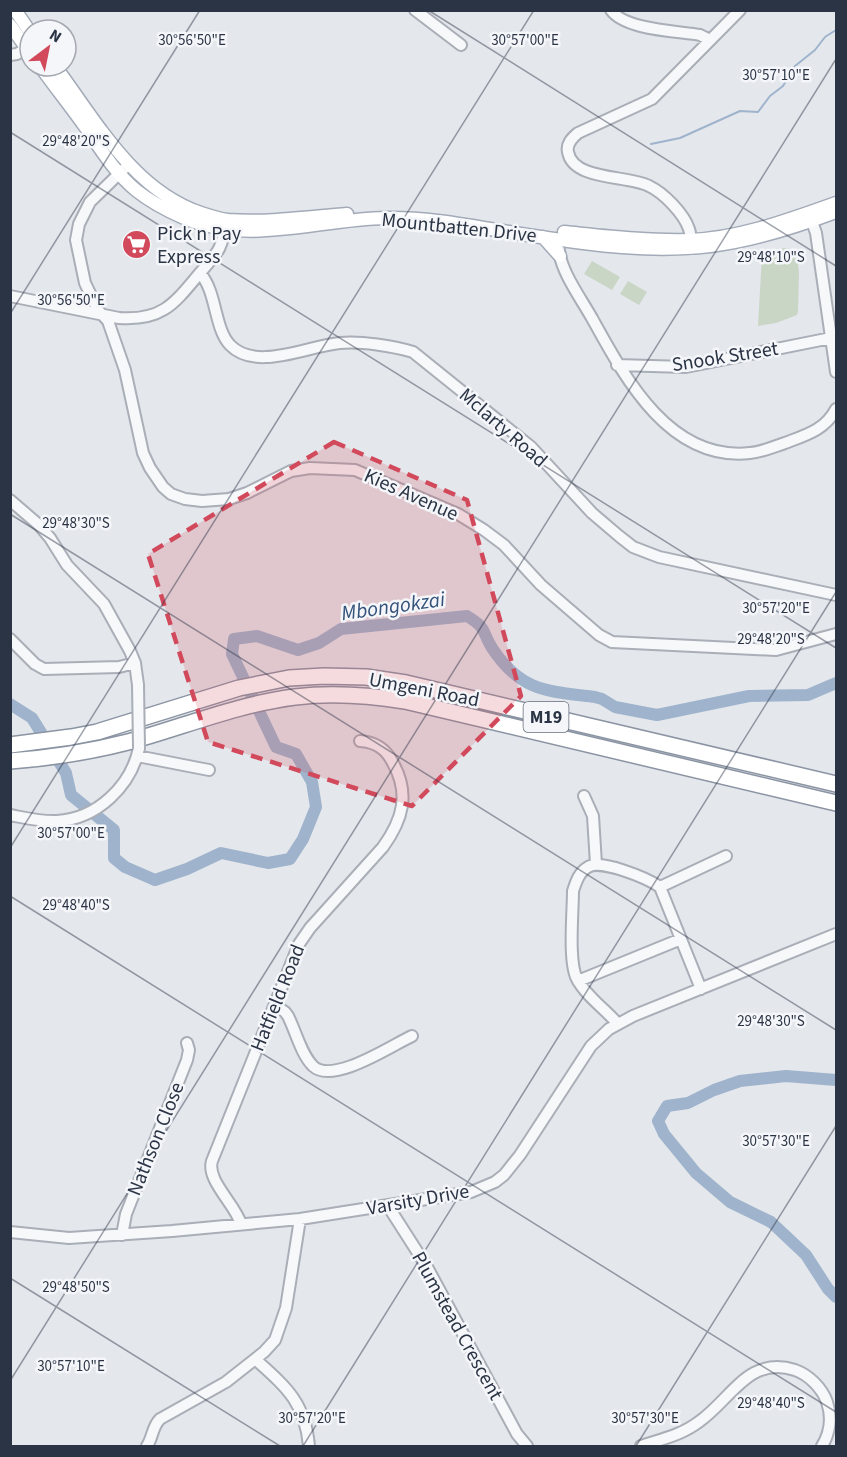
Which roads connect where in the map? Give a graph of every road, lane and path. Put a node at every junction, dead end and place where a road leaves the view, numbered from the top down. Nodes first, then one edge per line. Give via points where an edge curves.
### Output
1 (415, 10) edge
2 (611, 10) edge
3 (740, 10) edge
4 (710, 40) junction
5 (461, 45) dead end
6 (50, 78) edge
7 (63, 78) edge
8 (124, 169) junction
9 (837, 203) edge
10 (837, 212) edge
11 (810, 217) junction
12 (226, 225) junction
13 (560, 236) junction
14 (543, 237) junction
15 (691, 244) junction
16 (560, 256) junction
17 (200, 273) junction
18 (10, 296) edge
19 (105, 316) junction
20 (831, 338) junction
21 (617, 365) junction
22 (837, 372) edge
23 (837, 409) edge
24 (10, 500) edge
25 (837, 595) edge
26 (837, 634) edge
27 (10, 639) edge
28 (135, 663) junction
29 (360, 741) dead end
30 (10, 745) edge
31 (138, 752) junction
32 (10, 761) edge
33 (209, 770) dead end
34 (837, 784) edge
35 (584, 796) dead end
36 (837, 803) edge
37 (10, 815) edge
38 (726, 856) dead end
39 (596, 864) junction
40 (660, 886) junction
41 (837, 934) edge
42 (681, 939) junction
43 (578, 981) junction
44 (701, 989) junction
45 (275, 1005) junction
46 (618, 1024) junction
47 (412, 1036) dead end
48 (187, 1043) dead end
49 (388, 1206) junction
50 (300, 1219) junction
51 (241, 1224) junction
52 (10, 1232) edge
53 (122, 1235) junction
54 (255, 1359) junction
55 (151, 1444) edge
56 (309, 1446) edge
57 (527, 1446) edge
58 (641, 1446) edge
59 (822, 1446) edge

1 - 5 street
2 - 4 street via 630,24
3 - 4 street
4 - 15 street via 652,99 578,133 567,148 569,157 580,168 652,187 681,217
6 - 8 main road, Mountbatten Drive
7 - 8 main road, Mountbatten Drive
8 - 12 main road, Mountbatten Drive via 137,191 204,225
8 - 19 street, Kies Avenue via 90,202 76,240 85,283
9 - 11 main road, Mountbatten Drive
10 - 11 main road, Mountbatten Drive
11 - 15 main road, Mountbatten Drive via 733,243
11 - 20 street via 816,233
12 - 13 main road, Mountbatten Drive via 388,213 436,215
12 - 14 main road, Mountbatten Drive via 238,231 274,231 394,218
12 - 17 street via 224,241
13 - 14 main road, Mountbatten Drive
13 - 15 main road, Mountbatten Drive via 625,247
13 - 16 street
14 - 16 main road
16 - 21 street
17 - 19 street via 178,300 161,313 134,319
17 - 25 street, Mclarty Road via 207,282 227,342 240,353 272,357 342,343 413,352 531,447 592,513 633,547 659,557
18 - 19 street
19 - 26 street, Kies Avenue via 125,370 143,453 171,494 189,501 229,499 291,471 355,470 458,514 484,530 504,545 541,585 612,642 776,650
20 - 21 street, Snook Street via 686,367
20 - 22 street
21 - 23 street via 649,408 668,426 691,441 725,452 757,452 808,434 823,427
24 - 28 street via 39,525 66,565 104,604
27 - 28 street via 44,669
28 - 31 street, bridge
29 - 45 street, Hatfield Road via 377,744 394,765 402,783 399,818 382,847 304,935
30 - 34 highway, Umgeni Road / M19 via 97,732 247,686 289,678 366,677 406,683
31 - 33 street
31 - 37 street via 122,785 93,810 59,821
32 - 36 highway, Umgeni Road / M19 via 128,742 256,704 326,694 370,695 405,700
35 - 39 street via 593,816
38 - 40 street
39 - 40 street
39 - 43 street via 582,871 573,891 572,963
40 - 42 street
41 - 44 street, Varsity Drive
42 - 43 street
42 - 44 street
43 - 46 street
44 - 46 street, Varsity Drive
45 - 47 street via 288,1016 310,1062 322,1071 358,1064
45 - 51 street, Hatfield Road via 210,1166
46 - 49 street, Varsity Drive via 587,1051 504,1175 460,1196
48 - 53 street, Nathson Close via 187,1060 126,1214
49 - 50 street, Varsity Drive
49 - 57 street, Plumstead Crescent via 427,1267
50 - 51 street, Varsity Drive
50 - 54 street via 281,1328 270,1346
51 - 53 street, Varsity Drive
52 - 53 street, Varsity Drive via 60,1238
54 - 55 street via 206,1395 160,1419 153,1429
54 - 56 street via 298,1405 306,1420
58 - 59 street via 680,1434 708,1415 750,1374 770,1367 799,1372 823,1393 830,1416

